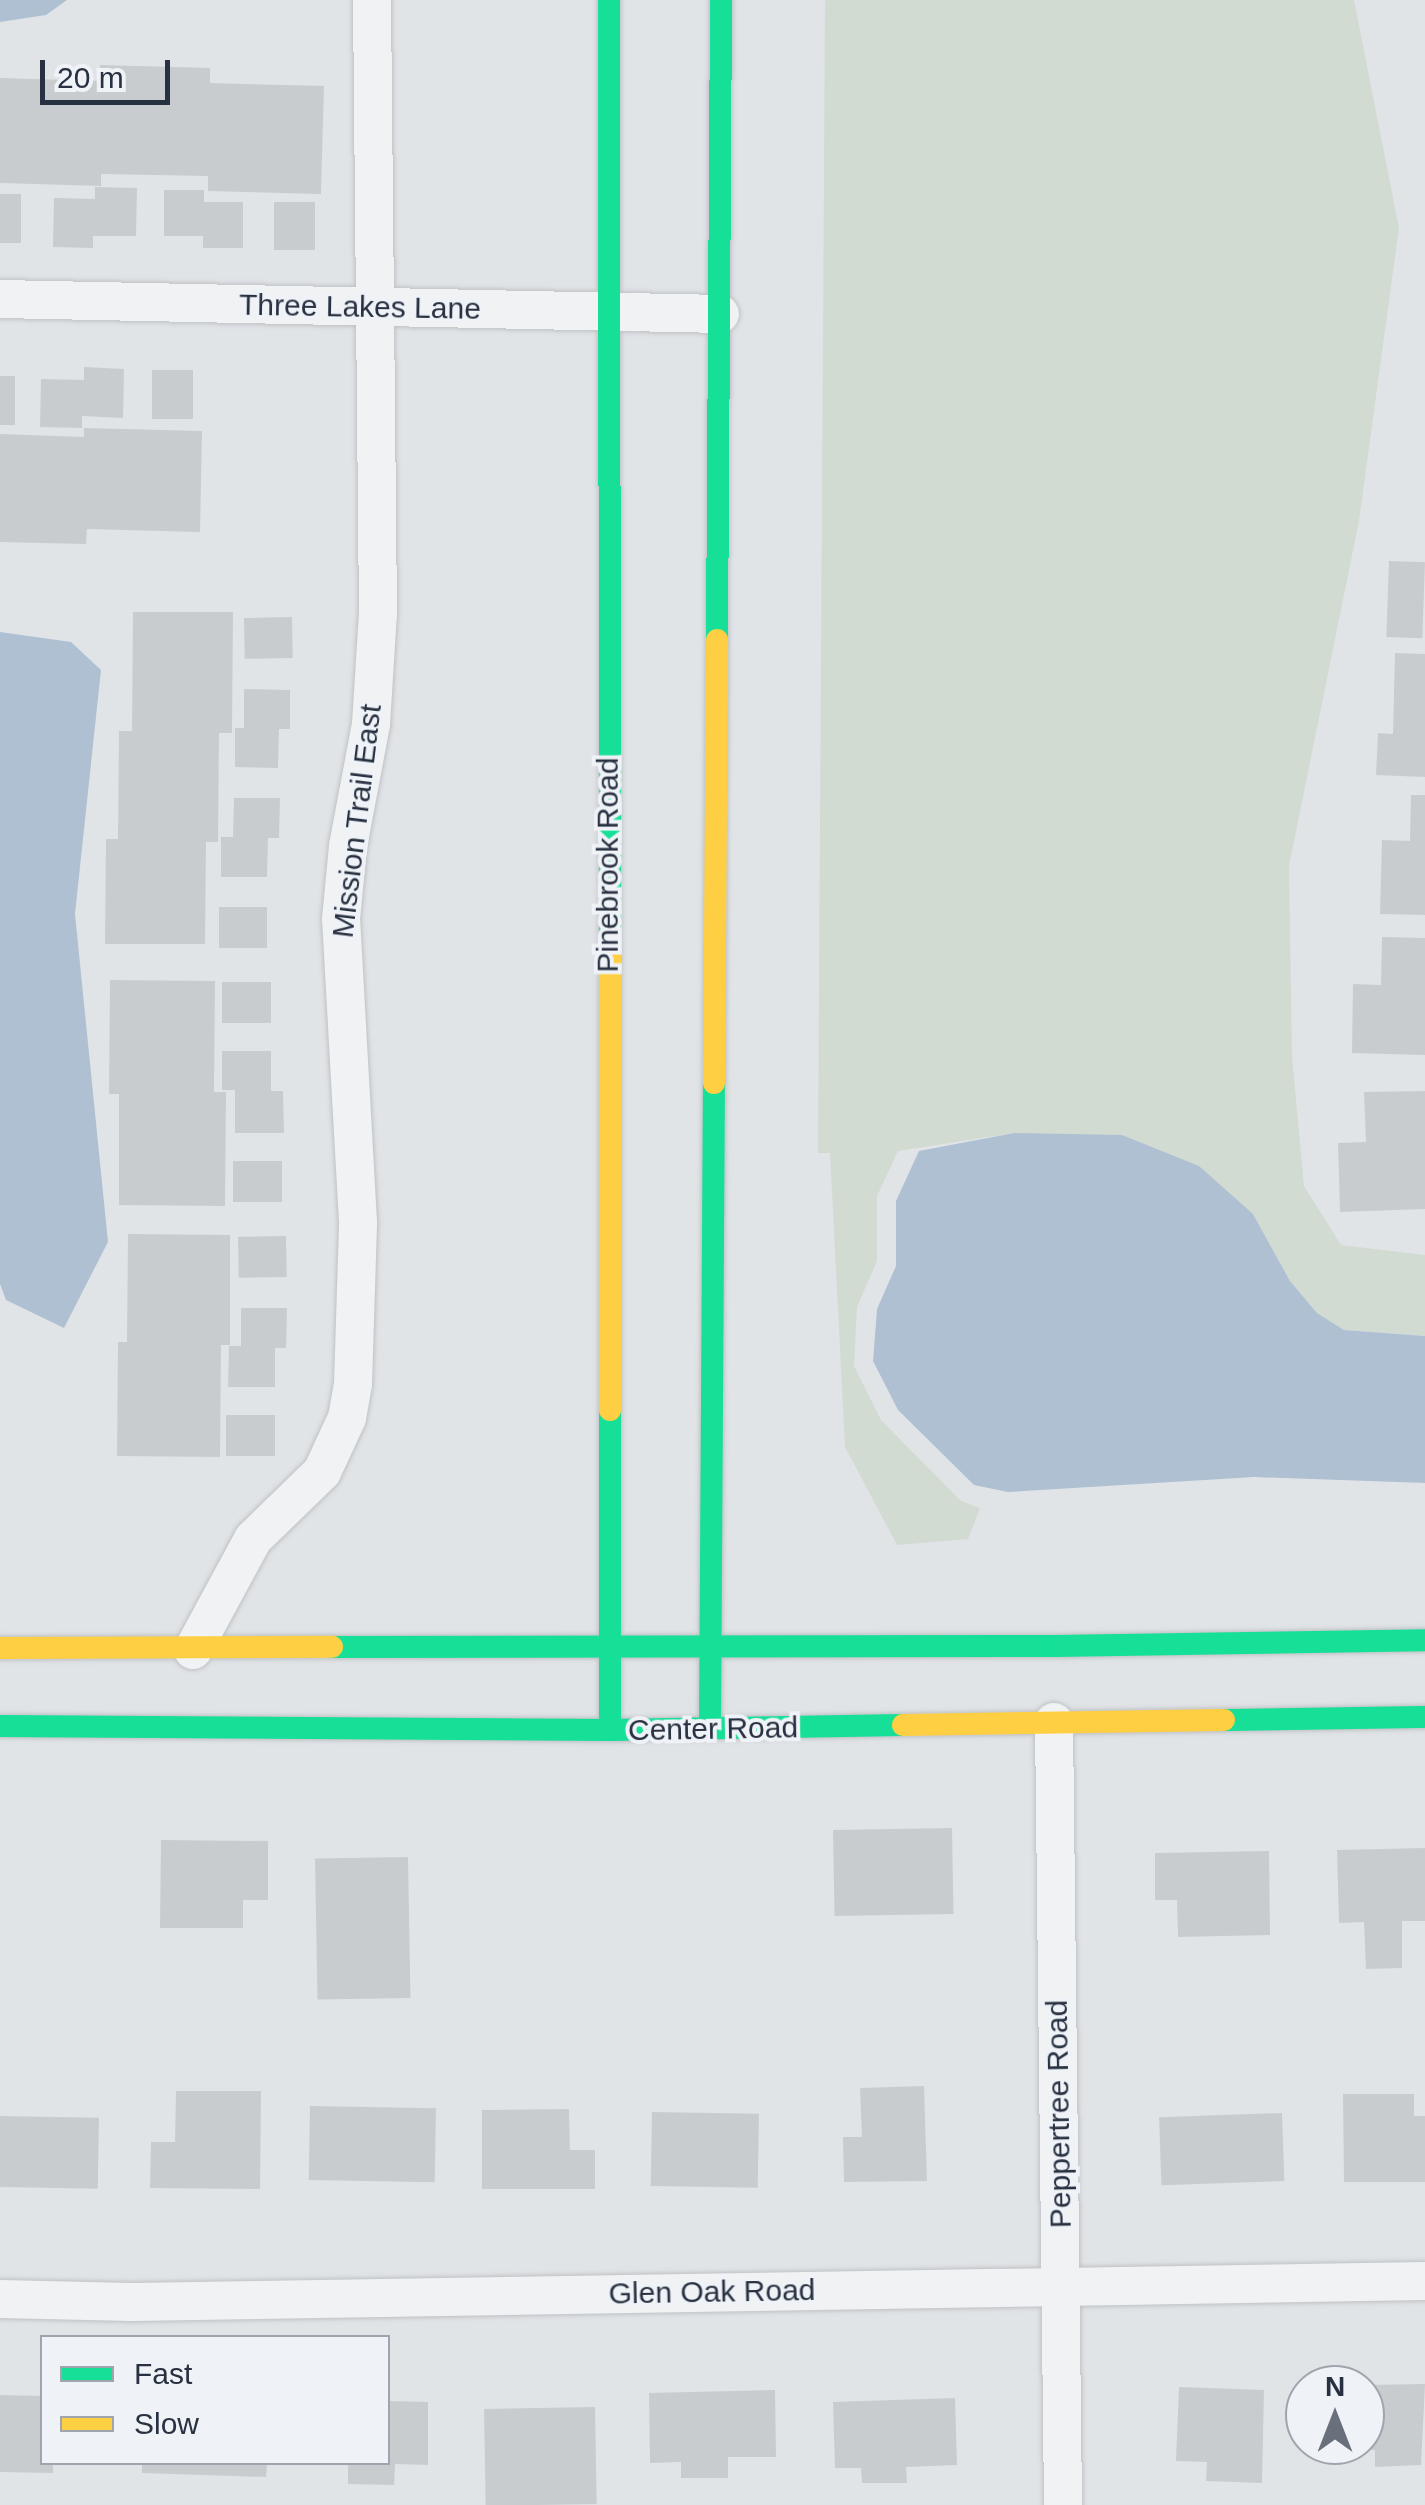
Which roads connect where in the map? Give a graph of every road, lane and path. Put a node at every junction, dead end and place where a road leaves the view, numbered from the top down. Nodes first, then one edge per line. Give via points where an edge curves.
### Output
1 (372, 0) edge
2 (609, 0) edge
3 (721, 0) edge
4 (0, 299) edge
5 (378, 306) junction
6 (607, 314) junction
7 (720, 314) junction
8 (1425, 1640) edge
9 (0, 1648) edge
10 (610, 1648) junction
11 (710, 1648) junction
12 (193, 1650) junction
13 (1425, 1717) edge
14 (1054, 1722) junction
15 (0, 1726) edge
16 (710, 1729) junction
17 (610, 1730) junction
18 (1425, 2281) edge
19 (1061, 2286) junction
20 (0, 2299) edge
21 (1063, 2505) edge

1 - 5 street, Mission Trail East
2 - 6 street, Pinebrook Road
3 - 7 street
4 - 5 street, Three Lakes Lane
5 - 6 street, Three Lakes Lane
5 - 12 street, Mission Trail East via 374,688 340,919 358,1222 353,1384 347,1418 322,1472 253,1539
6 - 7 street, Three Lakes Lane
6 - 10 street, Pinebrook Road
7 - 11 street
8 - 11 street
9 - 12 street
10 - 11 street
10 - 12 street
10 - 17 street, Pinebrook Road
11 - 16 street
13 - 14 street, Center Road
14 - 16 street, Center Road
14 - 19 street, Peppertree Road
15 - 17 street, Center Road
16 - 17 street, Center Road
18 - 19 street, Glen Oak Road
19 - 20 street, Glen Oak Road
19 - 21 street, Peppertree Road

